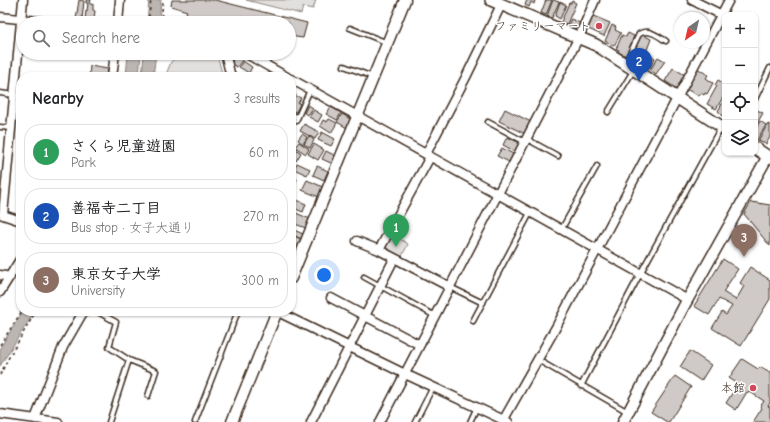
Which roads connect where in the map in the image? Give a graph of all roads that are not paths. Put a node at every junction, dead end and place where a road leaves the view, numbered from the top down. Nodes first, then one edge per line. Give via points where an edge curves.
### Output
1 (23, 0) edge
2 (120, 0) edge
3 (405, 0) edge
4 (595, 0) edge
5 (692, 0) edge
6 (729, 0) edge
7 (496, 2) edge
8 (720, 14) junction
9 (20, 16) edge
10 (119, 16) edge
11 (0, 17) edge
12 (16, 19) edge
13 (350, 28) dead end
14 (579, 37) junction
15 (666, 41) dead end
16 (388, 43) junction
17 (17, 60) edge
18 (114, 60) edge
19 (227, 60) edge
20 (257, 60) edge
21 (344, 66) dead end
22 (629, 67) junction
23 (770, 68) edge
24 (113, 72) edge
25 (230, 72) edge
26 (278, 72) edge
27 (374, 77) junction
28 (296, 82) edge
29 (310, 90) junction
30 (0, 93) edge
31 (758, 93) edge
32 (14, 95) junction
33 (677, 98) junction
34 (608, 112) dead end
35 (358, 116) junction
36 (296, 118) edge
37 (488, 122) dead end
38 (0, 127) edge
39 (722, 127) edge
40 (11, 128) junction
41 (722, 130) edge
42 (525, 140) junction
43 (758, 150) edge
44 (769, 155) edge
45 (428, 156) junction
46 (558, 156) dead end
47 (597, 166) dead end
48 (498, 194) junction
49 (530, 213) junction
50 (2, 215) edge
51 (16, 219) edge
52 (561, 230) junction
53 (357, 241) dead end
54 (378, 250) junction
55 (597, 250) junction
56 (394, 259) junction
57 (296, 266) edge
58 (16, 267) edge
59 (640, 274) junction
60 (0, 275) edge
61 (10, 277) junction
62 (364, 277) dead end
63 (380, 286) junction
64 (450, 287) junction
65 (0, 292) edge
66 (331, 298) dead end
67 (688, 300) junction
68 (483, 303) junction
69 (364, 315) junction
70 (81, 316) edge
71 (105, 316) edge
72 (236, 316) edge
73 (275, 316) edge
74 (287, 316) edge
75 (435, 316) junction
76 (473, 321) dead end
77 (420, 345) junction
78 (348, 346) junction
79 (129, 360) junction
80 (538, 360) junction
81 (405, 374) junction
82 (433, 386) junction
83 (581, 386) junction
84 (148, 396) dead end
85 (478, 407) junction
86 (628, 412) junction
87 (0, 414) edge
88 (36, 420) edge
89 (506, 421) edge
90 (58, 422) edge
91 (109, 422) edge
92 (195, 422) edge
93 (232, 422) edge
94 (311, 422) edge
95 (380, 422) edge
96 (415, 422) edge
97 (470, 422) edge
98 (623, 422) edge

1 - 9 street
2 - 10 street
3 - 16 street
4 - 14 street
5 - 8 street
6 - 8 street
7 - 14 main road
7 - 45 street via 466,77
8 - 33 street
11 - 12 street
13 - 16 lane
14 - 22 main road
14 - 42 street
15 - 22 lane via 643,31 639,34
16 - 27 street
17 - 32 street
18 - 24 street
19 - 25 street
20 - 26 street
21 - 27 lane
22 - 33 main road
22 - 34 lane
23 - 31 lane
27 - 35 street
28 - 29 street
29 - 35 street
29 - 36 lane
30 - 32 lane
32 - 40 street
33 - 39 main road
33 - 55 street
35 - 45 street
35 - 57 street
37 - 42 lane
38 - 40 lane
40 - 50 street
41 - 59 lane
42 - 46 lane
42 - 48 street
43 - 44 main road
44 - 67 street
45 - 48 street
45 - 54 street
47 - 52 lane
48 - 49 street
48 - 64 street
49 - 52 street
49 - 68 lane
50 - 51 street
52 - 55 street
53 - 54 street
54 - 56 street
55 - 59 street
55 - 80 street
56 - 63 street
56 - 64 street
58 - 61 street
59 - 67 street
59 - 83 lane
60 - 61 street
61 - 65 street
62 - 63 lane
63 - 69 street
63 - 75 lane
64 - 68 lane
64 - 75 street
66 - 69 street
67 - 86 street
68 - 76 lane
69 - 77 street
69 - 78 street
70 - 88 street via 63,347
71 - 79 lane via 116,322 109,346
72 - 92 lane
73 - 93 street
74 - 78 street
75 - 77 street
77 - 81 street
78 - 81 street
78 - 94 street
79 - 84 lane via 156,372
79 - 91 lane
80 - 83 lane
80 - 89 street
81 - 82 street
81 - 95 street
82 - 85 street
82 - 96 lane
83 - 86 lane
85 - 89 street
85 - 97 lane
86 - 98 street
87 - 88 street
88 - 90 street

